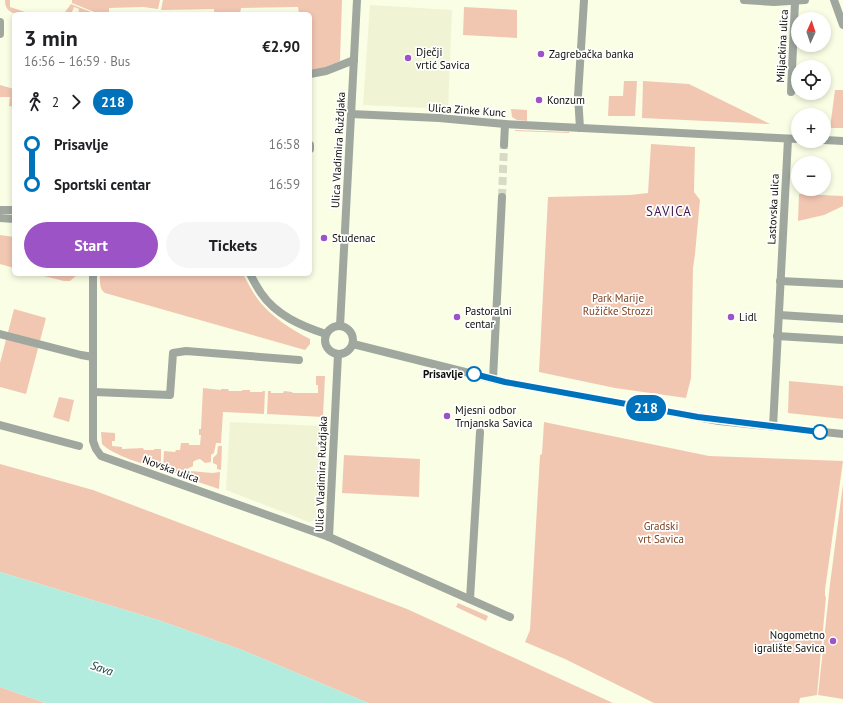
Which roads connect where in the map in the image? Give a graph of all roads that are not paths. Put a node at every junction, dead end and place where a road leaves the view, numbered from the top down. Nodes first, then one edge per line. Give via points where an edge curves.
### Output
1 (357, 0) edge
2 (584, 0) edge
3 (744, 0) edge
4 (805, 0) edge
5 (834, 0) edge
6 (795, 2) junction
7 (0, 22) edge
8 (843, 25) edge
9 (0, 34) edge
10 (354, 60) junction
11 (792, 60) edge
12 (312, 74) edge
13 (351, 114) junction
14 (505, 124) junction
15 (580, 128) junction
16 (788, 139) joint
17 (831, 140) edge
18 (843, 141) edge
19 (504, 145) tunnel mouth
20 (502, 197) tunnel mouth
21 (0, 210) edge
22 (12, 210) edge
23 (0, 218) edge
24 (12, 219) edge
25 (93, 276) edge
26 (251, 276) edge
27 (780, 281) junction
28 (843, 284) edge
29 (779, 315) junction
30 (843, 319) edge
31 (340, 326) junction
32 (0, 334) edge
33 (326, 334) junction
34 (777, 336) junction
35 (843, 340) edge
36 (353, 344) junction
37 (338, 354) junction
38 (93, 357) junction
39 (299, 360) dead end
40 (493, 379) junction
41 (94, 392) junction
42 (0, 425) edge
43 (773, 427) junction
44 (480, 432) dead end
45 (843, 434) edge
46 (79, 446) dead end
47 (329, 537) junction
48 (470, 599) junction
49 (510, 617) dead end

1 - 10 street, Ulica Vladimira Ruždjaka
2 - 15 street via 578,96
3 - 6 street
4 - 6 street
5 - 8 street
6 - 11 street, Miljackina ulica
7 - 9 street
10 - 12 street
10 - 13 street, Ulica Vladimira Ruždjaka
13 - 14 street, Ulica Zinke Kunc
13 - 31 street, Ulica Vladimira Ruždjaka
14 - 15 street, Ulica Zinke Kunc
14 - 19 street
15 - 16 street, Ulica Zinke Kunc
16 - 27 street, Lastovska ulica
17 - 18 street
20 - 40 street
21 - 22 street
23 - 24 street
25 - 38 street, Novska ulica
26 - 33 street via 261,294 277,310 288,318
27 - 28 street
27 - 29 street, Lastovska ulica
29 - 30 street
29 - 34 street, Lastovska ulica
31 - 33 street via 332,328
31 - 36 street via 348,329
32 - 38 street
33 - 37 street via 327,347
34 - 35 street
34 - 43 street, Lastovska ulica
36 - 37 street via 347,352
36 - 40 street
37 - 47 street, Ulica Vladimira Ruždjaka
38 - 41 street, Novska ulica
39 - 41 street via 186,351 173,353 170,395
40 - 43 street via 698,417
41 - 47 street, Novska ulica via 93,441 101,456
42 - 46 street
43 - 45 street
44 - 48 street
47 - 48 street, Ulica Vladimira Ruždjaka
48 - 49 street, Ulica Vladimira Ruždjaka

